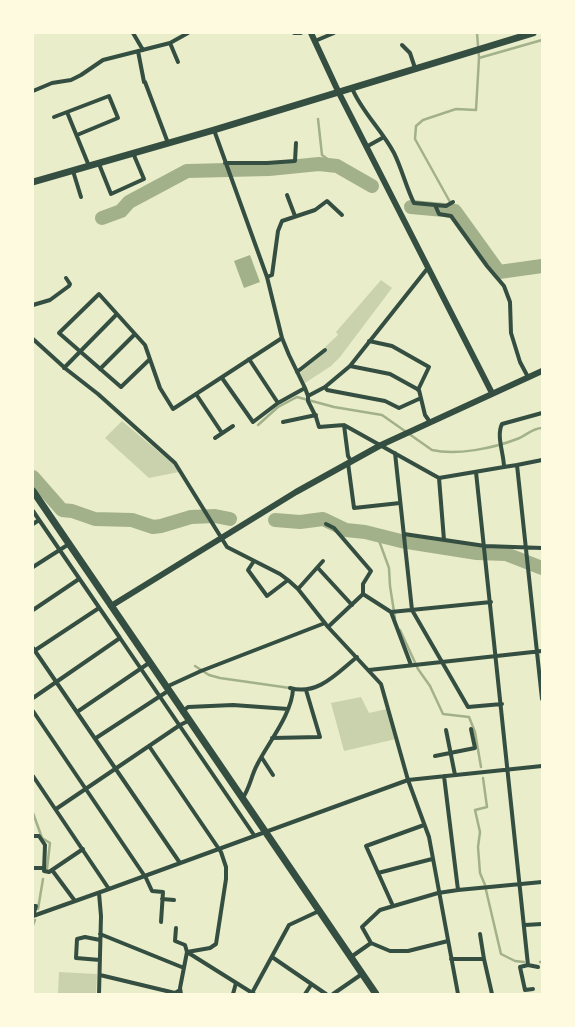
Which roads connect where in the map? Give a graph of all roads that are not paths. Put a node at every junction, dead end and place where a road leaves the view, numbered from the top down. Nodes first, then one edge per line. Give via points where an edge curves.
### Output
1 (133, 33) edge
2 (188, 33) edge
3 (294, 33) edge
4 (301, 33) edge
5 (311, 33) edge
6 (334, 33) edge
7 (532, 33) edge
8 (315, 41) junction
9 (170, 43) junction
10 (402, 45) dead end
11 (143, 50) junction
12 (138, 51) junction
13 (178, 62) dead end
14 (415, 68) junction
15 (352, 88) junction
16 (33, 90) edge
17 (338, 92) junction
18 (67, 112) junction
19 (54, 117) dead end
20 (214, 130) junction
21 (76, 135) junction
22 (384, 137) junction
23 (168, 143) junction
24 (296, 143) dead end
25 (366, 147) junction
26 (133, 153) junction
27 (267, 158) dead end
28 (225, 163) junction
29 (267, 163) junction
30 (99, 164) junction
31 (89, 166) junction
32 (73, 171) junction
33 (33, 182) edge
34 (287, 195) dead end
35 (81, 197) dead end
36 (453, 202) dead end
37 (435, 205) junction
38 (341, 212) dead end
39 (295, 216) junction
40 (276, 244) junction
41 (282, 244) dead end
42 (427, 269) junction
43 (267, 277) junction
44 (66, 278) dead end
45 (33, 305) edge
46 (117, 314) junction
47 (135, 334) junction
48 (282, 338) junction
49 (34, 342) edge
50 (369, 342) junction
51 (325, 350) dead end
52 (79, 351) junction
53 (150, 359) junction
54 (249, 359) junction
55 (350, 366) junction
56 (64, 368) junction
57 (100, 369) junction
58 (542, 371) edge
59 (297, 372) junction
60 (528, 377) junction
61 (222, 378) junction
62 (325, 386) junction
63 (305, 388) junction
64 (418, 390) junction
65 (492, 393) junction
66 (196, 394) junction
67 (308, 396) junction
68 (421, 398) junction
69 (278, 403) junction
70 (542, 413) edge
71 (316, 415) junction
72 (283, 422) dead end
73 (430, 422) junction
74 (344, 425) junction
75 (233, 426) dead end
76 (222, 433) junction
77 (215, 438) dead end
78 (381, 445) junction
79 (395, 453) junction
80 (542, 460) edge
81 (350, 462) junction
82 (517, 465) junction
83 (504, 467) junction
84 (476, 472) junction
85 (439, 478) junction
86 (33, 491) edge
87 (400, 503) junction
88 (33, 511) edge
89 (39, 520) junction
90 (33, 524) edge
91 (326, 524) dead end
92 (222, 538) junction
93 (404, 539) junction
94 (444, 540) junction
95 (68, 544) junction
96 (526, 548) junction
97 (542, 548) edge
98 (59, 549) junction
99 (486, 551) junction
100 (254, 561) junction
101 (323, 561) dead end
102 (33, 567) edge
103 (318, 568) junction
104 (79, 578) junction
105 (288, 580) junction
106 (298, 589) junction
107 (363, 594) junction
108 (491, 602) junction
109 (352, 605) junction
110 (111, 606) junction
111 (99, 608) junction
112 (33, 610) edge
113 (412, 610) junction
114 (391, 612) junction
115 (325, 623) junction
116 (328, 627) junction
117 (120, 638) junction
118 (34, 650) edge
119 (540, 651) edge
120 (497, 655) junction
121 (357, 657) junction
122 (441, 661) junction
123 (149, 663) junction
124 (411, 665) junction
125 (140, 668) junction
126 (369, 670) junction
127 (56, 682) junction
128 (167, 689) junction
129 (306, 690) junction
130 (160, 695) junction
131 (33, 698) edge
132 (542, 699) edge
133 (502, 704) junction
134 (288, 709) junction
135 (33, 712) edge
136 (77, 712) junction
137 (182, 712) junction
138 (188, 721) junction
139 (180, 725) junction
140 (471, 729) dead end
141 (446, 730) dead end
142 (96, 738) junction
143 (272, 738) junction
144 (149, 746) junction
145 (451, 753) junction
146 (435, 756) dead end
147 (262, 758) junction
148 (542, 766) edge
149 (116, 768) junction
150 (508, 770) junction
151 (273, 775) dead end
152 (455, 775) junction
153 (33, 776) edge
154 (444, 776) junction
155 (408, 780) junction
156 (86, 789) junction
157 (242, 799) junction
158 (56, 810) junction
159 (424, 825) junction
160 (265, 832) junction
161 (33, 836) edge
162 (254, 836) junction
163 (219, 848) junction
164 (82, 849) junction
165 (432, 859) junction
166 (180, 863) junction
167 (33, 868) edge
168 (44, 868) junction
169 (52, 870) junction
170 (378, 874) junction
171 (144, 875) junction
172 (542, 882) edge
173 (520, 884) junction
174 (109, 889) junction
175 (458, 890) junction
176 (99, 893) junction
177 (438, 893) junction
178 (162, 899) junction
179 (174, 900) dead end
180 (75, 901) junction
181 (33, 906) edge
182 (393, 906) junction
183 (319, 911) junction
184 (33, 916) edge
185 (161, 922) dead end
186 (542, 924) edge
187 (525, 925) junction
188 (176, 928) dead end
189 (100, 934) junction
190 (480, 934) dead end
191 (100, 940) junction
192 (448, 941) junction
193 (371, 943) junction
194 (187, 952) junction
195 (272, 958) junction
196 (351, 958) junction
197 (451, 959) junction
198 (484, 959) junction
199 (100, 960) junction
200 (528, 965) junction
201 (538, 967) dead end
202 (184, 968) junction
203 (362, 974) junction
204 (100, 975) junction
205 (236, 983) junction
206 (311, 985) junction
207 (533, 989) dead end
208 (181, 992) edge
209 (175, 993) edge
210 (99, 994) edge
211 (233, 994) edge
212 (253, 994) edge
213 (305, 994) edge
214 (326, 994) edge
215 (333, 994) edge
216 (376, 994) edge
217 (458, 994) edge
218 (492, 994) edge

1 - 11 street
2 - 9 street
3 - 4 street
5 - 8 street
6 - 8 street
7 - 14 main road
8 - 17 street
9 - 11 street
9 - 13 street
10 - 14 street via 410,53
11 - 12 street
12 - 16 street via 104,60 71,80
12 - 23 street via 144,82
14 - 15 main road
15 - 17 main road
15 - 22 street via 356,99
17 - 20 main road
17 - 25 street
18 - 19 street
18 - 21 street
18 - 21 street via 110,96 118,118
20 - 23 main road
20 - 28 street
21 - 31 street
22 - 25 street
22 - 37 street via 394,154 414,203
23 - 26 main road
24 - 29 street via 295,161
25 - 42 street
26 - 30 main road
26 - 30 street via 144,179 111,194
27 - 29 street
28 - 29 street
28 - 43 street
30 - 31 main road
31 - 32 main road
32 - 33 main road
32 - 35 street
34 - 39 street
36 - 37 street via 446,206
37 - 60 street via 439,214 451,216 504,286 510,302 511,333 520,362
38 - 39 street via 327,201 315,210
39 - 40 street via 282,221
40 - 41 street
40 - 43 street via 272,275
42 - 50 street
42 - 65 street
43 - 48 street
44 - 45 street via 69,286 50,300
46 - 47 street
46 - 52 street
46 - 52 street via 99,294 68,323 58,333
47 - 53 street via 145,345
47 - 57 street
48 - 54 street
48 - 59 street
49 - 56 street
50 - 55 street
50 - 64 street via 392,346 429,367
51 - 59 street
52 - 56 street
52 - 57 street
53 - 57 street via 121,387
53 - 66 street via 160,388 173,409
54 - 61 street
54 - 69 street
55 - 62 street
55 - 64 street via 390,374
56 - 92 street via 98,394 175,463
58 - 60 street
59 - 63 street
60 - 65 street
61 - 66 street
61 - 69 street via 253,422
62 - 67 street
62 - 68 street via 327,390 385,401 398,408
63 - 67 street
63 - 69 street
64 - 68 street
65 - 73 street
66 - 76 street
67 - 71 street
68 - 73 street
70 - 83 street via 502,424 500,442
71 - 72 street
71 - 74 street via 319,427
73 - 78 street
74 - 78 street
74 - 81 street
75 - 76 street
76 - 77 street
78 - 79 street
78 - 81 street
79 - 85 street
79 - 87 street
80 - 82 street
81 - 87 street via 354,508
81 - 92 street
82 - 83 street
82 - 96 street
83 - 84 street
84 - 85 street
84 - 99 street
85 - 94 street
86 - 95 main road
87 - 93 street
88 - 89 street
89 - 90 street
89 - 98 street
91 - 107 street via 334,528 371,571 363,584
92 - 100 street via 231,550
92 - 110 street
93 - 94 street
93 - 113 street
94 - 99 street
95 - 98 street
95 - 110 main road
96 - 97 street
96 - 99 street
96 - 119 street
98 - 102 street
98 - 104 street
99 - 108 street
100 - 105 street
100 - 105 street via 248,570 267,596
101 - 103 street
103 - 106 street
103 - 109 street
104 - 111 street
104 - 112 street
105 - 106 street
106 - 115 street
107 - 109 street
107 - 114 street
108 - 113 street
108 - 120 street
109 - 116 street
110 - 123 main road
111 - 117 street
111 - 118 street
113 - 114 street
113 - 122 street
114 - 124 street
115 - 116 street
115 - 128 street via 201,671
116 - 121 street
117 - 125 street
117 - 127 street
118 - 127 street
119 - 120 street
119 - 132 street
120 - 122 street
120 - 133 street
121 - 126 street
121 - 129 street via 325,684
122 - 124 street
122 - 133 street via 468,707
123 - 125 street
123 - 128 main road
124 - 126 street
125 - 130 street
125 - 136 street
126 - 155 street via 381,684
127 - 131 street
127 - 136 street
128 - 130 street
128 - 137 main road
129 - 134 street via 291,689
129 - 143 street via 320,737
130 - 139 street
130 - 142 street
133 - 150 street
134 - 137 street via 218,706 188,707
134 - 143 street
135 - 156 street
136 - 142 street
137 - 138 main road
138 - 139 street
138 - 157 main road
139 - 144 street
139 - 162 street
140 - 145 street via 475,748
141 - 145 street
142 - 149 street
143 - 147 street
144 - 149 street
144 - 163 street
145 - 146 street
145 - 152 street
147 - 151 street
147 - 157 street
148 - 150 street
149 - 156 street
149 - 166 street
150 - 152 street
150 - 173 street
152 - 154 street
153 - 158 street
154 - 155 street
154 - 175 street
155 - 159 street
155 - 160 street
156 - 158 street
156 - 171 street
157 - 160 main road
158 - 164 street
159 - 165 street
159 - 170 street via 366,846
160 - 162 street
160 - 183 main road
161 - 168 street via 39,836 46,845
162 - 163 street
163 - 166 street
163 - 194 street via 226,867 226,879 218,940 210,948
164 - 169 street
164 - 174 street
165 - 170 street
165 - 177 street
166 - 171 street
167 - 168 street
168 - 169 street via 44,871
169 - 180 street
170 - 182 street
171 - 174 street
171 - 178 street via 152,891 163,892
172 - 173 street
173 - 175 street
173 - 187 street
174 - 176 street
175 - 177 street
176 - 180 street
176 - 189 street
177 - 182 street
177 - 192 street
178 - 179 street
178 - 185 street
180 - 184 street
181 - 184 street via 36,906
182 - 193 street via 380,910 362,927
183 - 195 street via 290,925
183 - 196 main road
186 - 187 street
187 - 200 street
188 - 194 street via 175,941 185,946
189 - 191 street
189 - 202 street
190 - 198 street
191 - 199 street
191 - 199 street via 86,937 78,939 76,958
192 - 193 street via 408,951 390,952
192 - 197 street
193 - 196 street
194 - 202 street
194 - 205 street
195 - 206 street
195 - 212 street
196 - 203 main road
197 - 198 street
197 - 217 street
198 - 218 street
199 - 204 street
200 - 201 street
200 - 207 street via 520,967 525,990
202 - 208 street
203 - 215 street
203 - 216 main road
204 - 209 street
204 - 210 street
205 - 211 street
205 - 212 street
206 - 213 street
206 - 214 street
208 - 209 street

